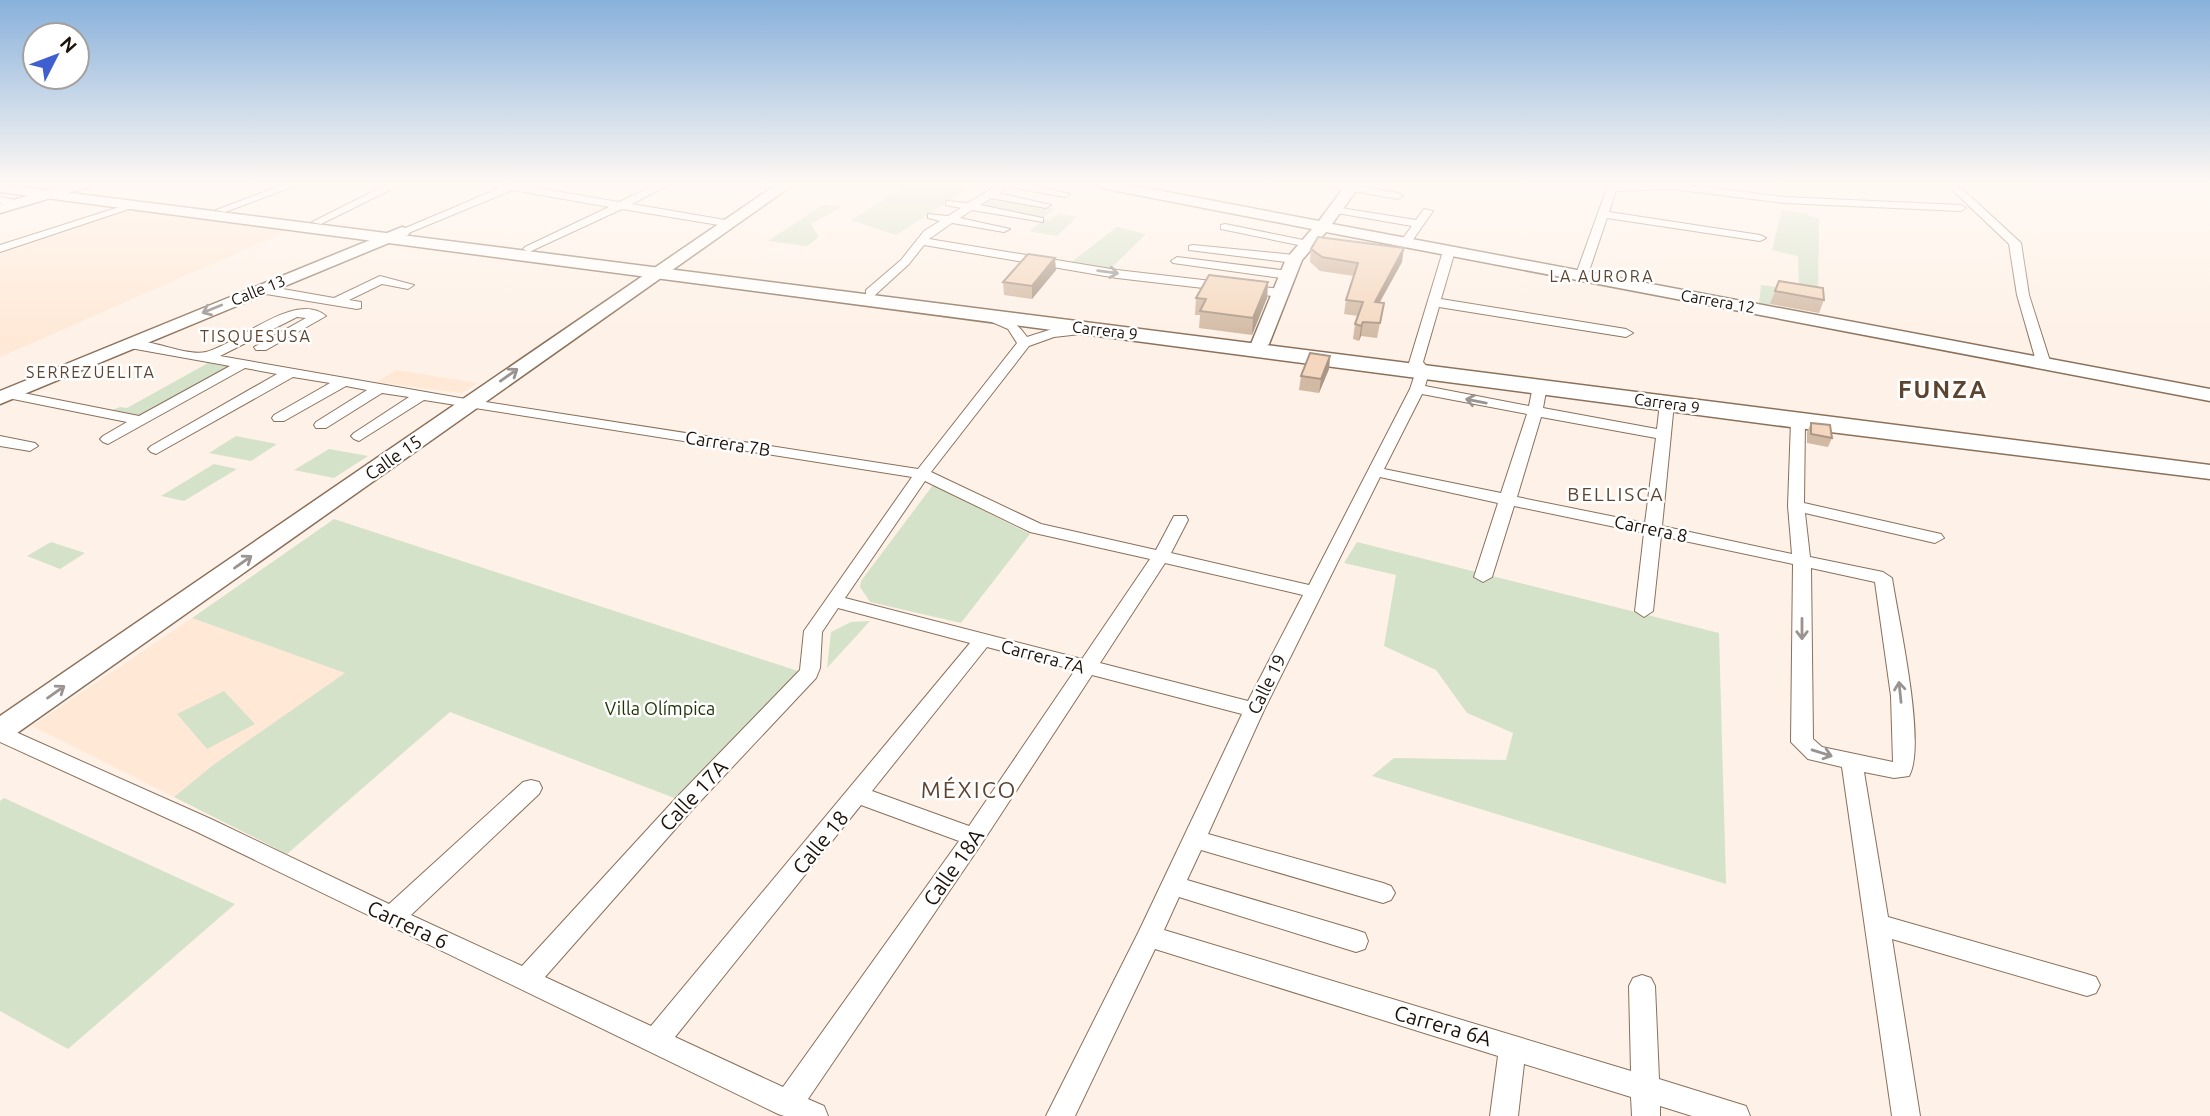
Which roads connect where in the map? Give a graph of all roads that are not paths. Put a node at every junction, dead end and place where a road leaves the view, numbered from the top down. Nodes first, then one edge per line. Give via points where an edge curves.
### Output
1 (40, 236) edge
2 (390, 236) edge
3 (411, 236) edge
4 (412, 236) edge
5 (558, 236) edge
6 (712, 236) edge
7 (919, 236) edge
8 (925, 236) edge
9 (1202, 236) dead end
10 (1251, 236) edge
11 (1314, 236) edge
12 (1377, 236) edge
13 (1410, 236) edge
14 (1595, 236) edge
15 (1747, 236) edge
16 (2007, 236) edge
17 (1760, 238) dead end
18 (1406, 242) junction
19 (1193, 248) dead end
20 (0, 249) edge
21 (529, 250) junction
22 (1449, 251) junction
23 (1299, 253) junction
24 (1177, 261) dead end
25 (662, 269) junction
26 (1289, 275) junction
27 (1581, 277) junction
28 (408, 285) dead end
29 (260, 289) junction
30 (870, 293) junction
31 (1280, 293) junction
32 (1434, 302) junction
33 (346, 303) junction
34 (986, 315) junction
35 (319, 316) junction
36 (1094, 329) junction
37 (1626, 333) dead end
38 (252, 334) junction
39 (278, 338) junction
40 (1024, 343) junction
41 (130, 344) junction
42 (1260, 344) junction
43 (261, 347) dead end
44 (205, 358) junction
45 (2043, 361) junction
46 (243, 365) junction
47 (289, 373) junction
48 (1419, 374) junction
49 (343, 382) junction
50 (1540, 386) junction
51 (380, 388) junction
52 (422, 395) junction
53 (2210, 395) edge
54 (4, 396) edge
55 (468, 403) junction
56 (1667, 403) junction
57 (1535, 412) junction
58 (279, 418) dead end
59 (142, 421) junction
60 (1798, 421) junction
61 (321, 425) dead end
62 (1663, 435) junction
63 (359, 436) dead end
64 (108, 439) dead end
65 (0, 441) edge
66 (30, 446) dead end
67 (156, 449) dead end
68 (2210, 463) edge
69 (1377, 472) junction
70 (2210, 472) edge
71 (922, 474) junction
72 (1506, 500) junction
73 (1796, 506) junction
74 (1180, 520) dead end
75 (1651, 528) junction
76 (1935, 538) dead end
77 (1161, 556) junction
78 (1802, 561) junction
79 (1483, 577) dead end
80 (1312, 591) junction
81 (833, 601) junction
82 (1644, 611) dead end
83 (983, 640) junction
84 (1087, 668) junction
85 (1254, 710) junction
86 (0, 732) edge
87 (1852, 761) junction
88 (531, 788) dead end
89 (858, 795) junction
90 (974, 837) junction
91 (1194, 839) junction
92 (1171, 885) junction
93 (1383, 893) dead end
94 (392, 917) junction
95 (1876, 924) junction
96 (1149, 936) junction
97 (1356, 941) dead end
98 (527, 979) junction
99 (2087, 985) dead end
100 (1642, 986) dead end
101 (655, 1042) junction
102 (1513, 1046) junction
103 (1647, 1088) junction
104 (788, 1104) junction
105 (814, 1116) edge
106 (1060, 1116) edge
107 (1504, 1116) edge
108 (1646, 1116) edge
109 (1736, 1116) edge
110 (1906, 1116) edge

1 - 20 street
2 - 29 main road, Calle 13
3 - 25 main road, Carrera 9
4 - 21 main road, Carrera 9
5 - 21 street
6 - 25 main road, Calle 15
7 - 30 street via 905,262
8 -> 31 street via 1093,270
9 - 23 street
10 - 23 street
11 - 23 main road
12 - 18 main road, Carrera 12
13 - 18 street
14 - 27 street
15 - 17 street
16 - 45 street via 2015,243 2023,295
18 - 22 main road, Carrera 12
19 - 23 street
21 - 25 main road, Carrera 9
22 - 27 main road, Carrera 12
22 - 32 street, Calle 19
23 - 26 main road
24 - 26 street
25 - 30 main road, Carrera 9
25 - 34 main road, Carrera 9
55 -> 25 main road, Calle 15
26 - 31 main road
27 - 45 main road, Carrera 12
28 - 33 street via 380,280
29 - 33 street
29 -> 41 main road, Calle 13
30 - 42 main road, Carrera 9
31 - 42 main road
32 - 37 street
32 - 48 street, Calle 19
33 - 35 street
34 - 36 main road, Carrera 9
34 - 40 street via 1013,326
35 - 38 street via 295,313
35 - 39 street
36 - 40 street via 1052,333
36 - 48 main road, Carrera 9
38 - 39 street
38 - 44 street
39 - 43 street
40 - 71 street, Calle 17A
41 - 44 street, Carrera 7B
41 - 54 main road, Calle 13
42 - 48 main road, Carrera 9
44 - 46 street, Carrera 7B
45 - 53 main road, Carrera 12
46 - 47 street, Carrera 7B
46 - 59 street
47 - 49 street, Carrera 7B
47 - 67 street
48 - 50 main road, Carrera 9
57 -> 48 street
48 - 68 main road, Carrera 9
48 - 69 street, Calle 19
49 - 51 street, Carrera 7B
49 - 58 street
50 - 56 main road, Carrera 9
50 - 57 street
51 - 52 street, Carrera 7B
51 - 61 street
52 - 55 street, Carrera 7B
52 - 63 street
54 - 59 street
55 - 71 street, Carrera 7B
86 -> 55 main road, Calle 15
56 - 60 main road, Carrera 9
56 - 62 street
57 - 62 street
57 - 72 street
59 - 64 street
60 - 70 main road, Carrera 9
60 - 73 street
62 - 75 street
65 - 66 street
69 - 72 street, Carrera 8
69 - 80 street, Calle 19
71 - 77 street, Carrera 7B via 1036,528
71 - 81 street, Calle 17A
72 - 75 street, Carrera 8
72 - 79 street
73 - 76 street
73 - 78 street
74 - 77 street, Calle 18A
75 - 78 street, Carrera 8
75 - 82 street
77 - 80 street, Carrera 7B
77 - 84 street, Calle 18A
78 -> 87 street via 1802,742 1807,748
87 -> 78 street, Carrera 8 via 1894,770 1904,765 1901,696 1883,578
80 - 85 street, Calle 19
81 - 83 street, Carrera 7A
81 - 98 street, Calle 17A via 811,637 809,673
83 - 84 street, Carrera 7A
83 - 89 street, Calle 18
84 - 85 street, Carrera 7A
84 - 90 street, Calle 18A
85 - 91 street, Calle 19
86 - 94 street, Carrera 6
87 - 95 street
88 - 94 street
89 - 90 street
89 - 101 street, Calle 18
90 - 104 street, Calle 18A
91 - 92 street, Calle 19
91 - 93 street
92 - 96 street, Calle 19
92 - 97 street
94 - 98 street, Carrera 6
95 - 99 street
95 - 110 street
96 - 102 street, Carrera 6A
96 - 106 street, Calle 19
98 - 101 street, Carrera 6
100 - 103 street
101 - 104 street, Carrera 6
102 - 103 street, Carrera 6A
102 - 107 street
103 - 108 street
103 - 109 street, Carrera 6A
104 - 105 street, Carrera 6

